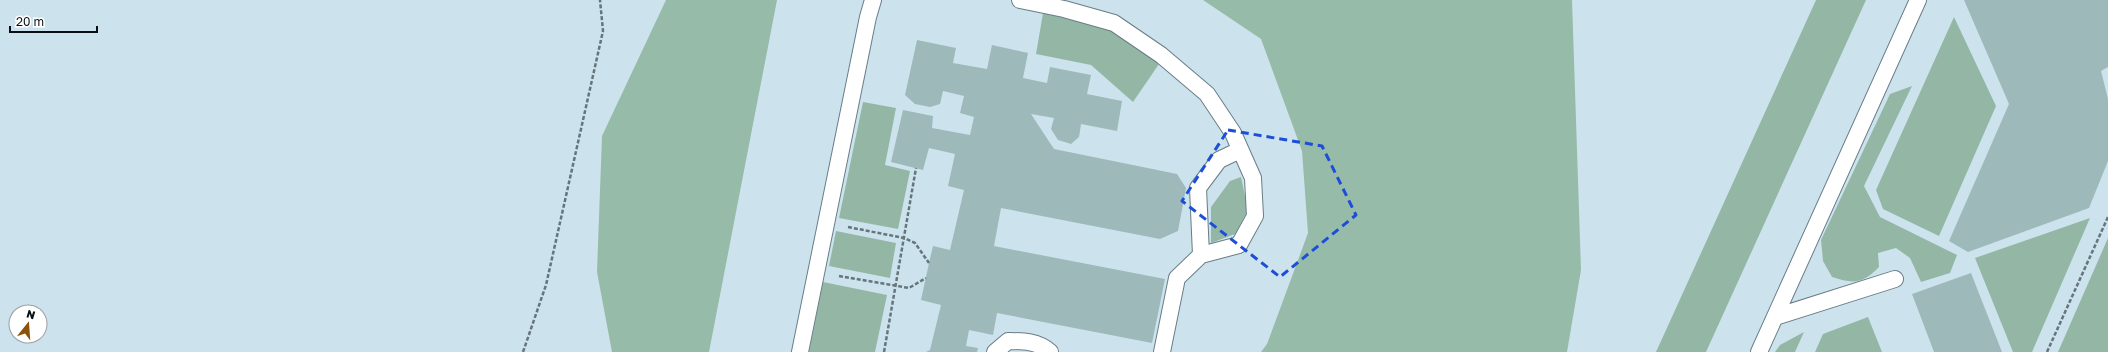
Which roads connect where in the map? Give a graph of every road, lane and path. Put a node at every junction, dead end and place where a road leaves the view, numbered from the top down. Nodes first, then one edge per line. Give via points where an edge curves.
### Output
1 (600, 0) edge
2 (873, 0) edge
3 (1020, 0) edge
4 (1918, 0) edge
5 (1240, 150) junction
6 (916, 168) dead end
7 (2108, 217) edge
8 (826, 223) junction
9 (904, 238) junction
10 (1201, 255) junction
11 (929, 263) dead end
12 (816, 272) junction
13 (926, 278) dead end
14 (1895, 279) dead end
15 (895, 286) junction
16 (1775, 317) junction
17 (523, 352) edge
18 (800, 352) edge
19 (884, 352) edge
20 (995, 352) edge
21 (1050, 352) edge
22 (1162, 352) edge
23 (1759, 352) edge
24 (2047, 352) edge

1 - 17 path via 603,31 546,285
2 - 8 lane
3 - 5 lane via 1114,23 1126,31 1161,55 1207,94 1233,133
4 - 16 lane
5 - 10 lane via 1219,160 1198,188
5 - 10 lane via 1252,178 1255,216 1239,245
6 - 9 path
7 - 24 path
8 - 9 path
8 - 12 lane
9 - 11 path via 915,243
9 - 15 path
10 - 22 lane via 1177,278
12 - 15 path
12 - 18 lane
13 - 15 path via 909,288
14 - 16 lane
15 - 19 path
16 - 23 lane
20 - 21 lane via 1008,341 1029,341

